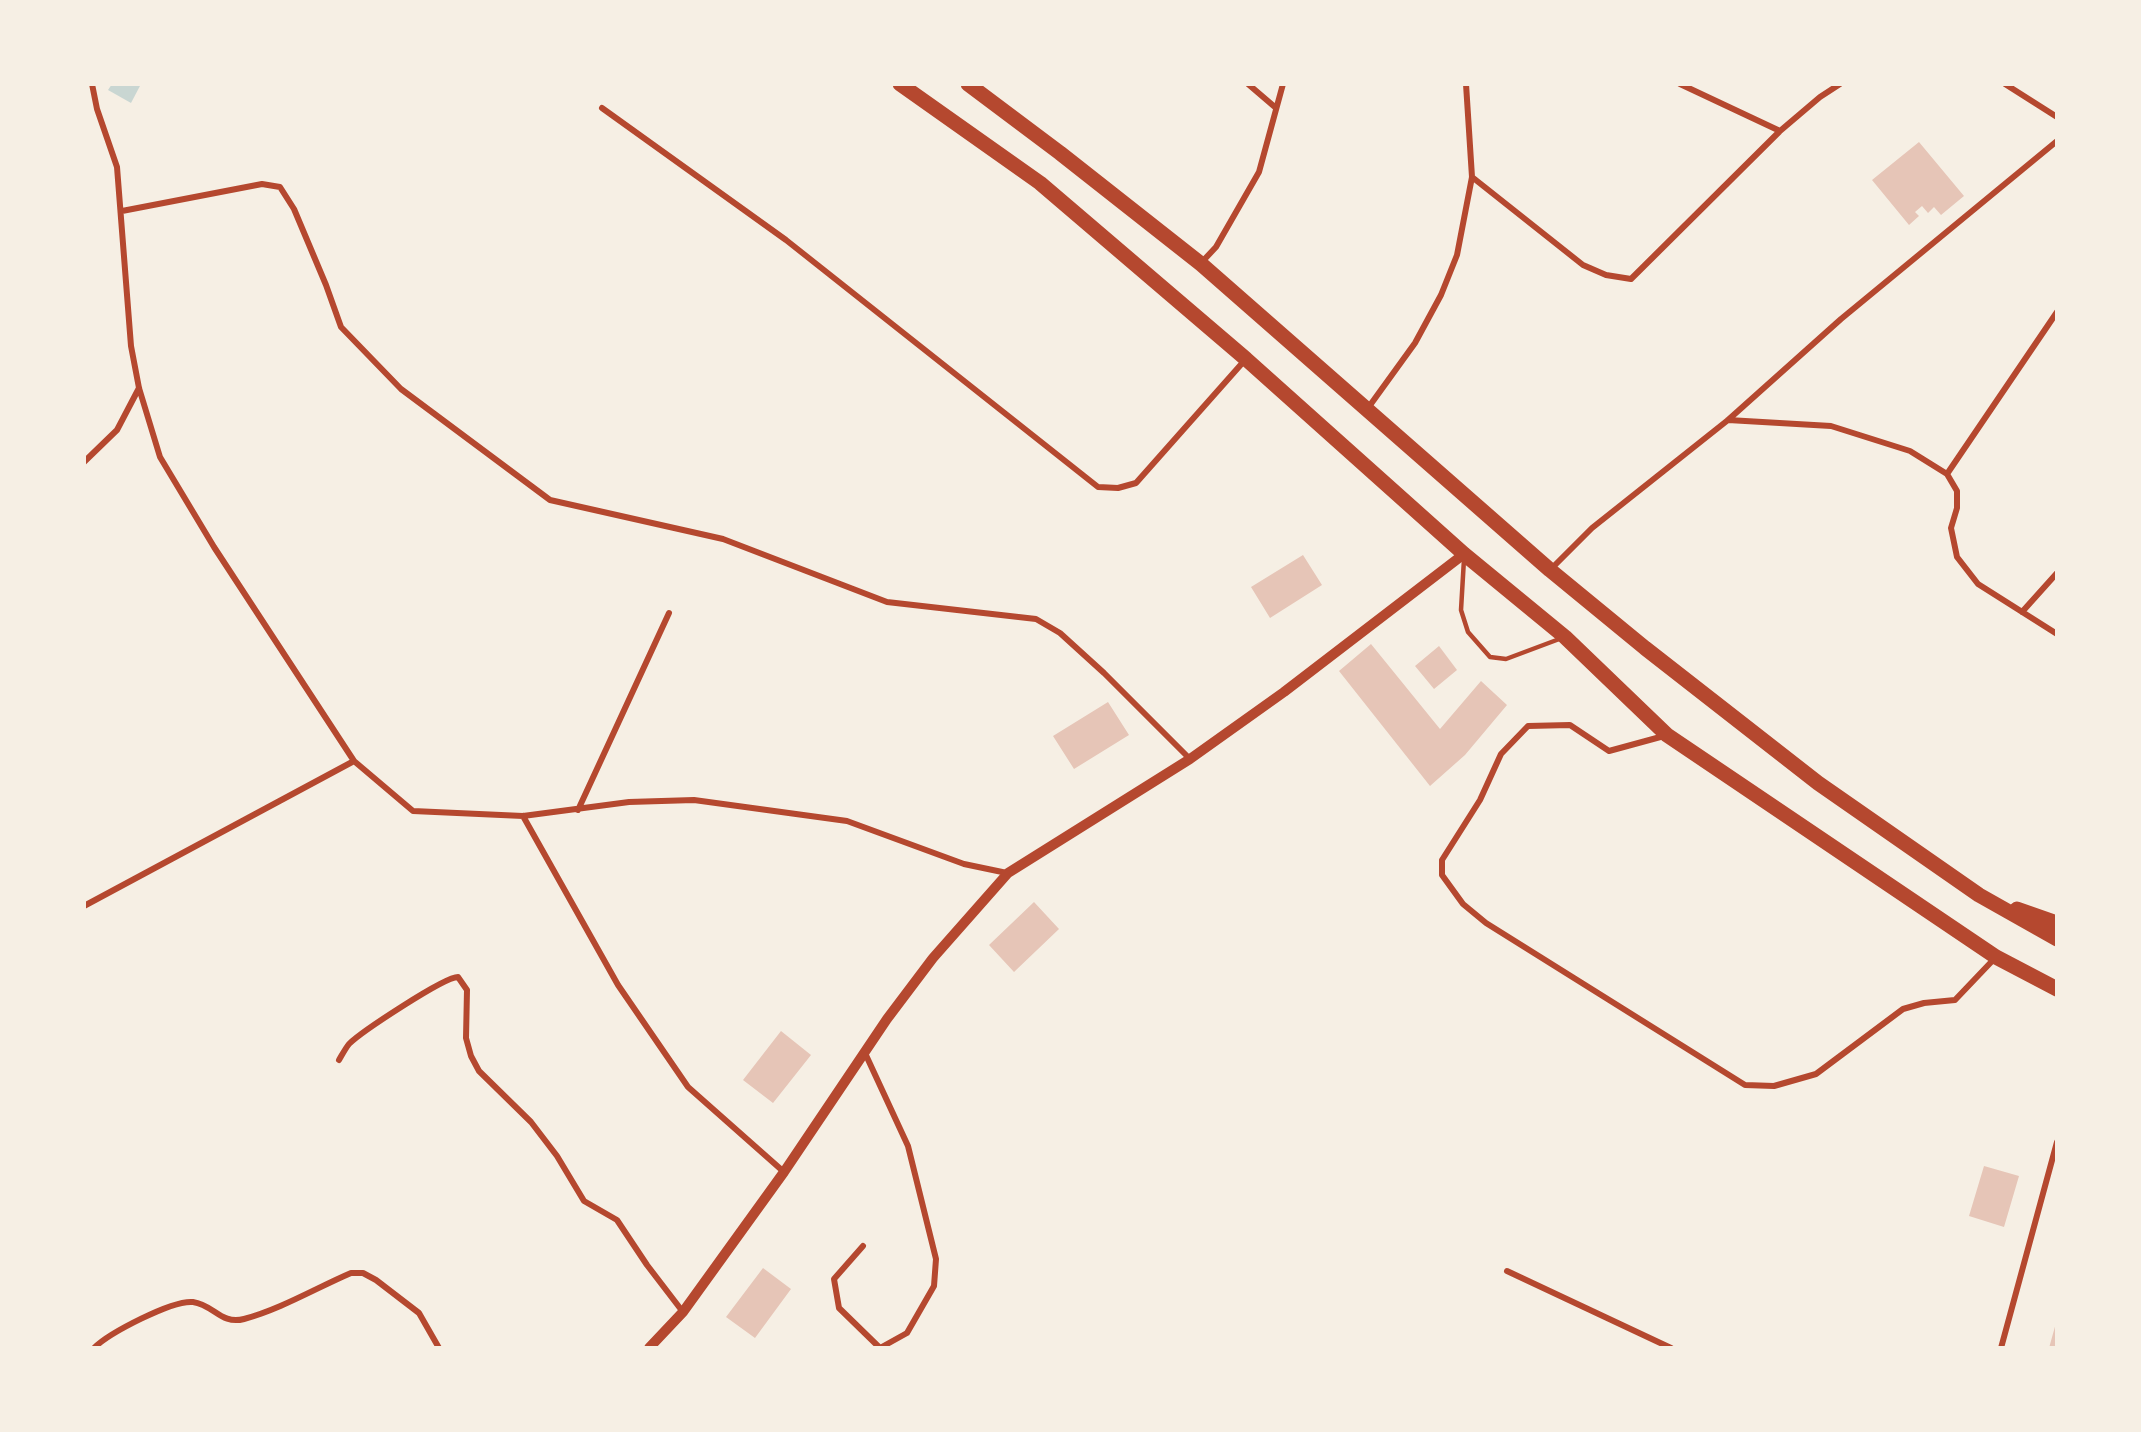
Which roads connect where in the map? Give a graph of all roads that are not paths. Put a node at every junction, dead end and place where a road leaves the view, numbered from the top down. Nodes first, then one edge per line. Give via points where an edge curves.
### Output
1 (92, 84) edge
2 (900, 84) edge
3 (968, 84) edge
4 (1248, 84) edge
5 (1283, 84) edge
6 (1466, 84) edge
7 (1680, 84) edge
8 (1840, 84) edge
9 (2005, 84) edge
10 (602, 108) dead end
11 (1276, 108) junction
12 (2057, 117) edge
13 (1780, 131) junction
14 (2057, 141) edge
15 (1472, 177) junction
16 (122, 211) junction
17 (1201, 264) junction
18 (2057, 312) edge
19 (1246, 359) junction
20 (139, 388) junction
21 (1368, 409) junction
22 (1728, 420) junction
23 (84, 462) edge
24 (1947, 474) junction
25 (1464, 554) junction
26 (1550, 570) junction
27 (2057, 573) edge
28 (2022, 612) junction
29 (669, 613) dead end
30 (2057, 634) edge
31 (1565, 637) junction
32 (1667, 735) junction
33 (1190, 759) junction
34 (354, 761) junction
35 (578, 810) junction
36 (523, 816) junction
37 (1008, 873) junction
38 (1979, 895) junction
39 (84, 906) edge
40 (2057, 923) edge
41 (2057, 939) edge
42 (1996, 957) junction
43 (2057, 989) edge
44 (865, 1053) junction
45 (339, 1060) dead end
46 (2057, 1142) edge
47 (784, 1172) junction
48 (863, 1246) dead end
49 (1507, 1271) dead end
50 (683, 1312) junction
51 (94, 1348) edge
52 (439, 1348) edge
53 (649, 1348) edge
54 (1671, 1348) edge
55 (2001, 1348) edge

1 - 16 street via 117,167
2 - 19 highway via 1040,183
3 - 17 highway
4 - 11 street
5 - 11 street
6 - 15 street
7 - 13 street
8 - 13 street
9 - 12 street
10 - 19 street via 786,240 1098,487 1118,488 1136,483
11 - 17 street via 1259,172 1216,247
13 - 15 street via 1631,279 1606,275 1583,265
14 - 22 street via 1840,319
15 - 21 street via 1456,255 1441,295 1416,343
16 - 20 street via 131,346
16 - 33 street via 262,184 280,187 294,209 341,327 401,389 550,500 723,539 887,602 1036,619 1060,633 1104,673
17 - 21 highway
18 - 24 street
19 - 25 highway
20 - 23 street via 117,430
20 - 34 street via 160,457 214,548
21 - 26 highway
22 - 24 street via 1831,426 1910,451
22 - 26 street via 1592,528
24 - 28 street via 1957,491 1958,508 1951,528 1957,557 1978,584
25 - 31 highway
25 - 31 lane via 1461,610 1468,632 1490,657 1506,659
25 - 33 street
26 - 38 highway via 1818,783
27 - 28 street
28 - 30 street
29 - 35 street
31 - 32 highway
32 - 42 highway
32 - 42 street via 1609,752 1570,725 1528,726 1501,754 1480,800 1442,860 1442,874 1463,904 1745,1085 1774,1086 1816,1074 1903,1009 1955,1000
33 - 37 street
34 - 36 street via 413,811
34 - 39 street
35 - 36 street
35 - 37 street via 629,802 694,800 847,821 964,864
36 - 47 street via 618,985 688,1087
37 - 44 street via 933,958
38 - 40 highway
38 - 41 highway
42 - 43 highway
44 - 47 street
44 - 48 street via 908,1146 936,1259 934,1286 907,1333 880,1348 839,1308 834,1279
45 - 50 street via 348,1045 362,1034 439,984 458,977 467,990 466,1038 479,1071 531,1122 584,1201 616,1220
46 - 55 street
47 - 50 street
49 - 54 street
50 - 53 street
51 - 52 street via 161,1310 192,1302 225,1319 243,1319 351,1273 363,1273 376,1280 419,1313

